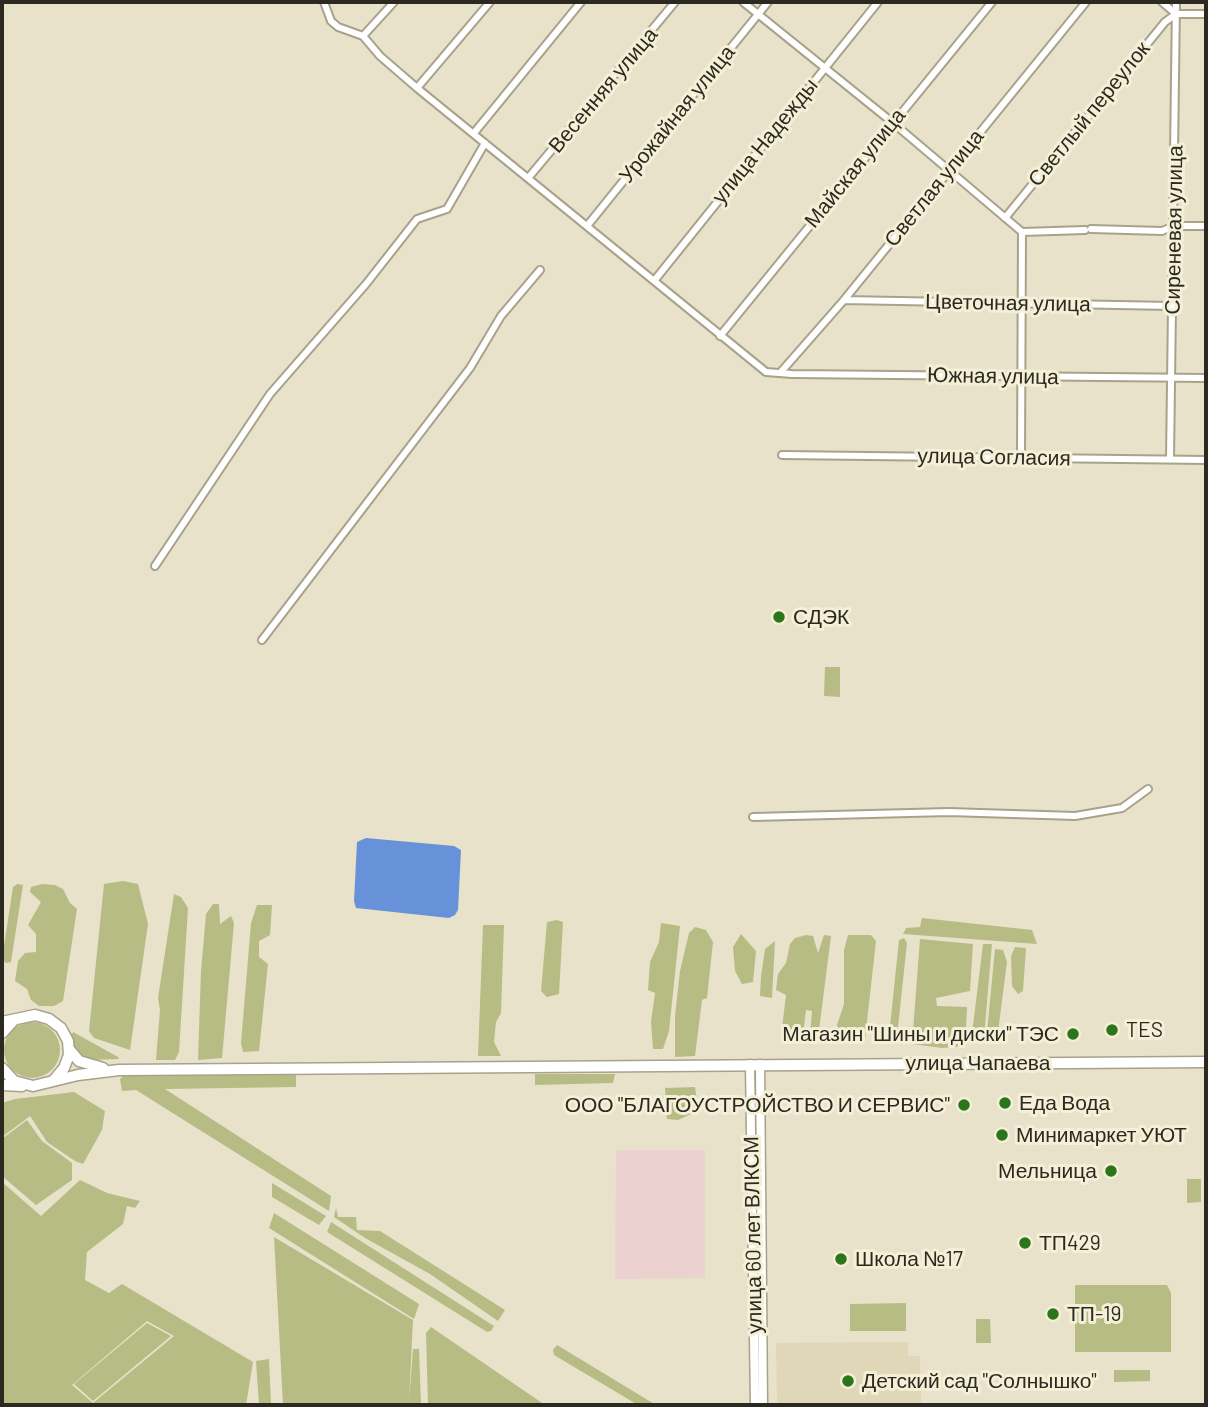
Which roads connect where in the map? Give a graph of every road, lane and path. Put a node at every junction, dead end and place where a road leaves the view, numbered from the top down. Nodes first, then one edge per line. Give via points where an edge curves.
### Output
1 (324, 2) edge
2 (394, 2) edge
3 (490, 2) edge
4 (581, 2) edge
5 (675, 2) edge
6 (743, 2) edge
7 (768, 2) edge
8 (878, 2) edge
9 (992, 2) edge
10 (1086, 2) edge
11 (1162, 2) edge
12 (1176, 2) edge
13 (758, 14) junction
14 (1176, 14) junction
15 (1206, 14) edge
16 (363, 36) junction
17 (823, 68) junction
18 (417, 88) junction
19 (892, 122) junction
20 (474, 133) junction
21 (485, 143) junction
22 (948, 171) junction
23 (529, 177) junction
24 (1005, 218) junction
25 (587, 226) junction
26 (1174, 226) junction
27 (1206, 226) edge
28 (1022, 232) junction
29 (540, 270) dead end
30 (653, 281) junction
31 (845, 300) junction
32 (1021, 304) junction
33 (1172, 306) junction
34 (720, 336) junction
35 (780, 373) junction
36 (1023, 376) junction
37 (1172, 377) junction
38 (1206, 378) edge
39 (782, 455) dead end
40 (1021, 457) junction
41 (1170, 459) junction
42 (1206, 460) edge
43 (155, 566) dead end
44 (262, 640) dead end
45 (1149, 789) dead end
46 (753, 817) dead end
47 (14, 1020) junction
48 (2, 1022) edge
49 (2, 1033) edge
50 (69, 1048) junction
51 (1206, 1062) edge
52 (755, 1064) junction
53 (2, 1068) edge
54 (119, 1070) junction
55 (50, 1082) junction
56 (2, 1085) edge
57 (33, 1086) junction
58 (755, 1405) edge
59 (763, 1405) edge

1 - 16 street via 331,21 344,31
2 - 16 street
3 - 18 street
4 - 20 street
5 - 23 street, Весенняя улица
6 - 13 street
7 - 13 street, Урожайная улица
8 - 17 street, улица Надежды
9 - 19 street, Майская улица
10 - 22 street, Светлая улица
11 - 14 street
12 - 14 street, Сиреневая улица
13 - 17 street
13 - 25 street, Урожайная улица
14 - 15 street
14 - 24 street, Светлый переулок
14 - 26 street, Сиреневая улица
16 - 18 street
17 - 19 street
17 - 30 street, улица Надежды
18 - 20 street
19 - 22 street
19 - 34 street, Майская улица
20 - 21 street
21 - 23 street
21 - 43 street via 447,209 418,219 270,394
22 - 24 street
22 - 31 street, Светлая улица
23 - 25 street
24 - 28 street
25 - 30 street
26 - 27 street
26 - 28 street via 1162,231
26 - 33 street, Сиреневая улица
28 - 32 street
29 - 44 street via 501,316 470,368
30 - 34 street
31 - 32 street, Цветочная улица
31 - 35 street, Светлая улица
32 - 33 street, Цветочная улица
32 - 36 street
33 - 37 street, Сиреневая улица
34 - 35 street via 766,372
35 - 36 street, Южная улица
36 - 37 street, Южная улица
36 - 40 street
37 - 38 street, Южная улица
37 - 41 street, Сиреневая улица
39 - 40 street, улица Согласия
40 - 41 street, улица Согласия
41 - 42 street, улица Согласия
45 - 46 street via 1122,808 1075,816 949,812
47 - 48 main road
47 - 49 main road
47 - 50 main road via 35,1015 49,1019 61,1028
50 - 54 main road via 83,1063
50 - 55 main road via 64,1068
51 - 52 main road, улица Чапаева
52 - 54 main road, улица Чапаева
52 - 58 street, улица 60 лет ВЛКСМ
52 - 59 street, улица 60 лет ВЛКСМ
53 - 57 main road via 14,1081
54 - 55 main road
55 - 57 main road
56 - 57 main road

